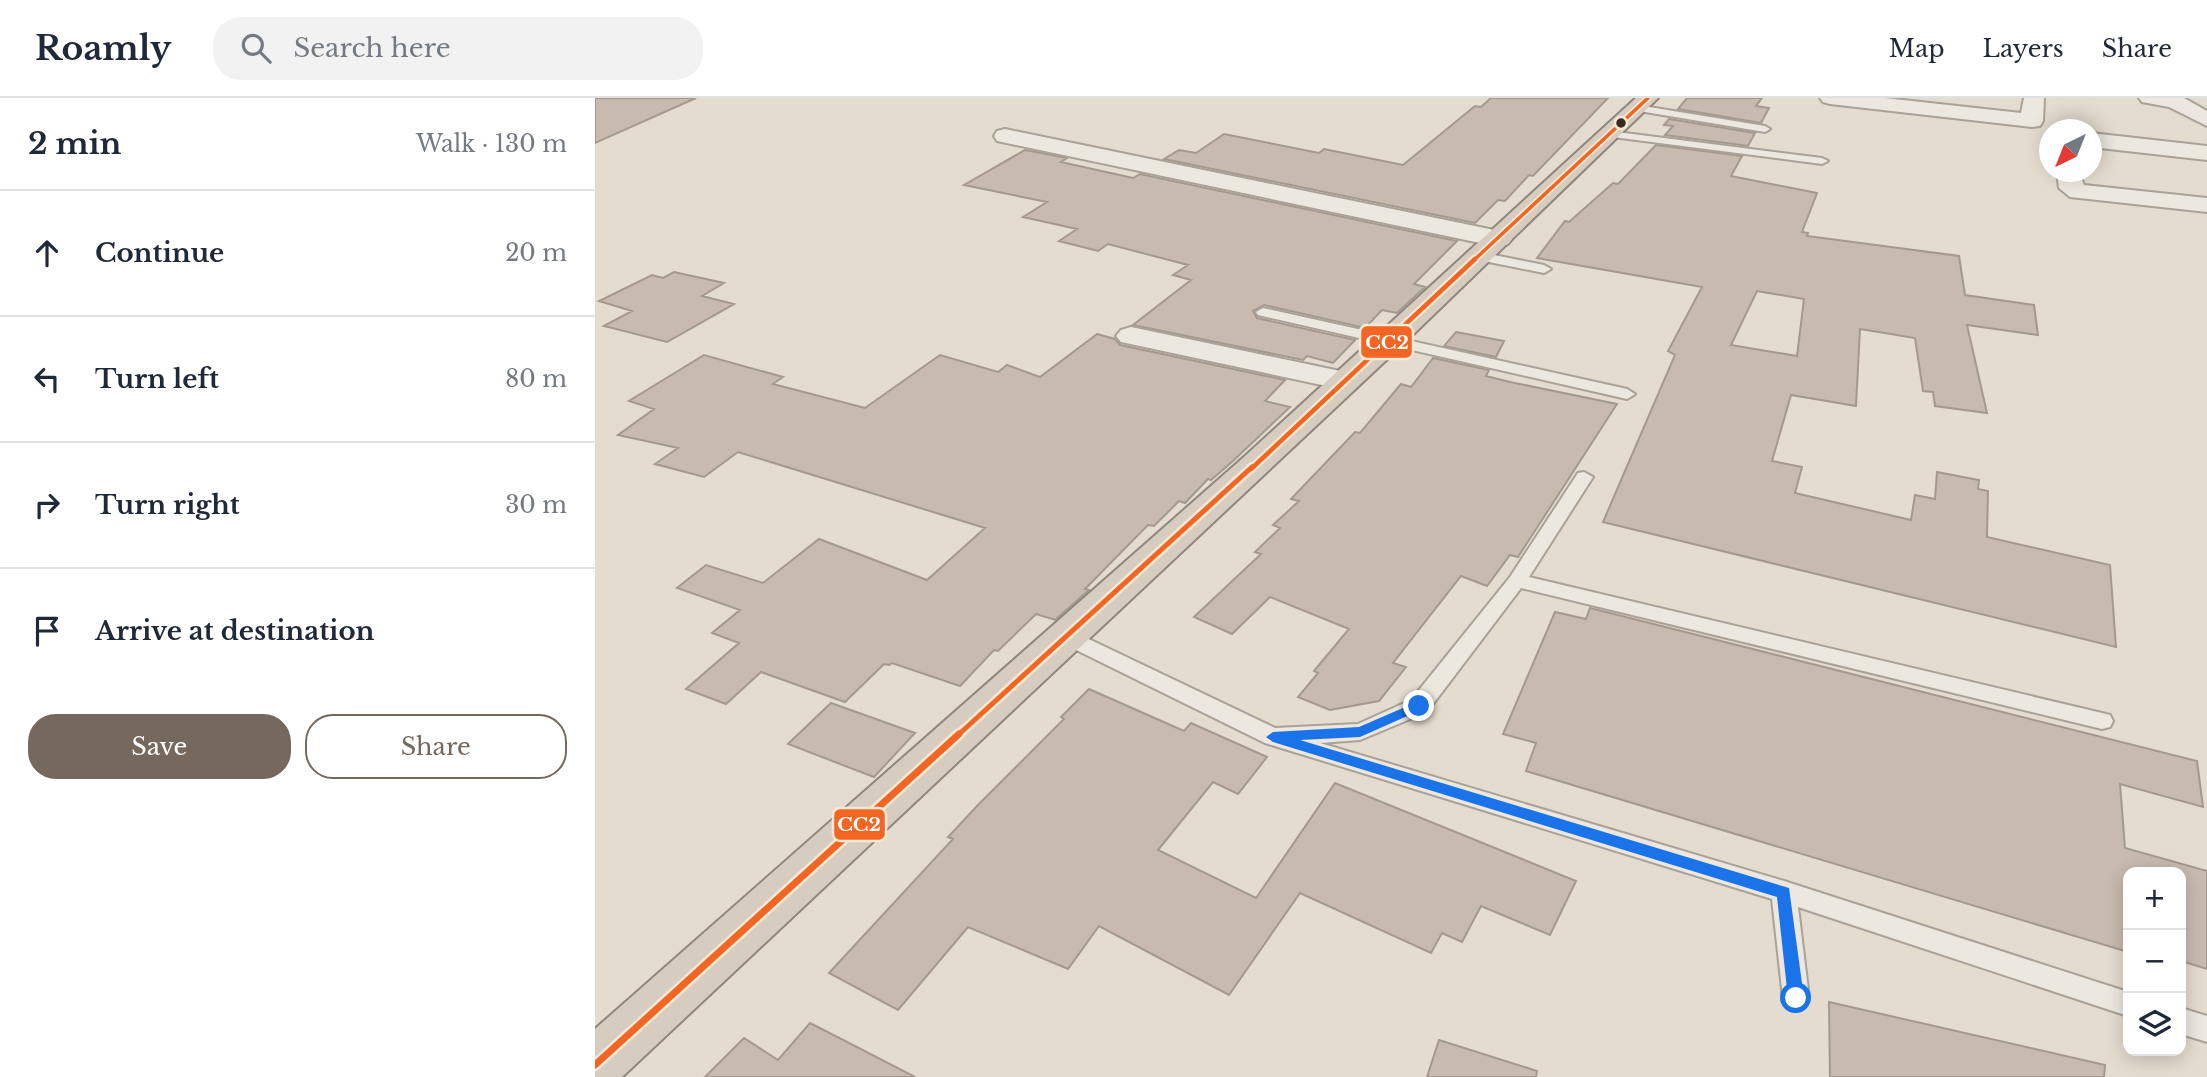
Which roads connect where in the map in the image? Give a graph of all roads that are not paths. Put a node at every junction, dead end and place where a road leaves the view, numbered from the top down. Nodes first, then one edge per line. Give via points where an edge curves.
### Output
1 (1830, 98) edge
2 (2034, 98) edge
3 (2148, 98) edge
4 (1643, 103) edge
5 (2207, 120) edge
6 (2032, 121) junction
7 (2039, 123) edge
8 (1765, 129) dead end
9 (1609, 135) junction
10 (1005, 136) dead end
11 (2102, 141) edge
12 (2152, 146) junction
13 (2207, 153) edge
14 (1822, 161) dead end
15 (2070, 182) edge
16 (2182, 203) junction
17 (2207, 205) edge
18 (1489, 247) junction
19 (1544, 269) dead end
20 (1263, 312) dead end
21 (1131, 336) dead end
22 (1391, 340) junction
23 (1345, 381) junction
24 (1627, 394) dead end
25 (1584, 477) dead end
26 (1517, 581) junction
27 (1067, 637) junction
28 (2102, 721) dead end
29 (1273, 737) junction
30 (1784, 892) junction
31 (1796, 998) dead end
32 (2123, 1002) edge
33 (2186, 1023) edge
34 (2207, 1029) edge
35 (595, 1065) edge

1 - 6 street
2 - 6 street
3 - 5 street via 2174,101
4 - 8 lane
4 - 9 highway
6 - 7 street
9 - 14 lane
9 - 18 highway
10 - 18 street
11 - 12 street
12 - 13 street
12 - 16 street
15 - 16 street via 2079,192
16 - 17 street
18 - 19 lane
18 - 22 highway
20 - 22 lane
21 - 23 street
22 - 23 highway
22 - 24 lane
23 - 27 highway
25 - 26 lane
26 - 28 lane
26 - 29 lane via 1419,706 1360,732
27 - 29 lane
27 - 35 highway
29 - 30 lane
30 - 31 lane
30 - 32 lane
33 - 34 lane

